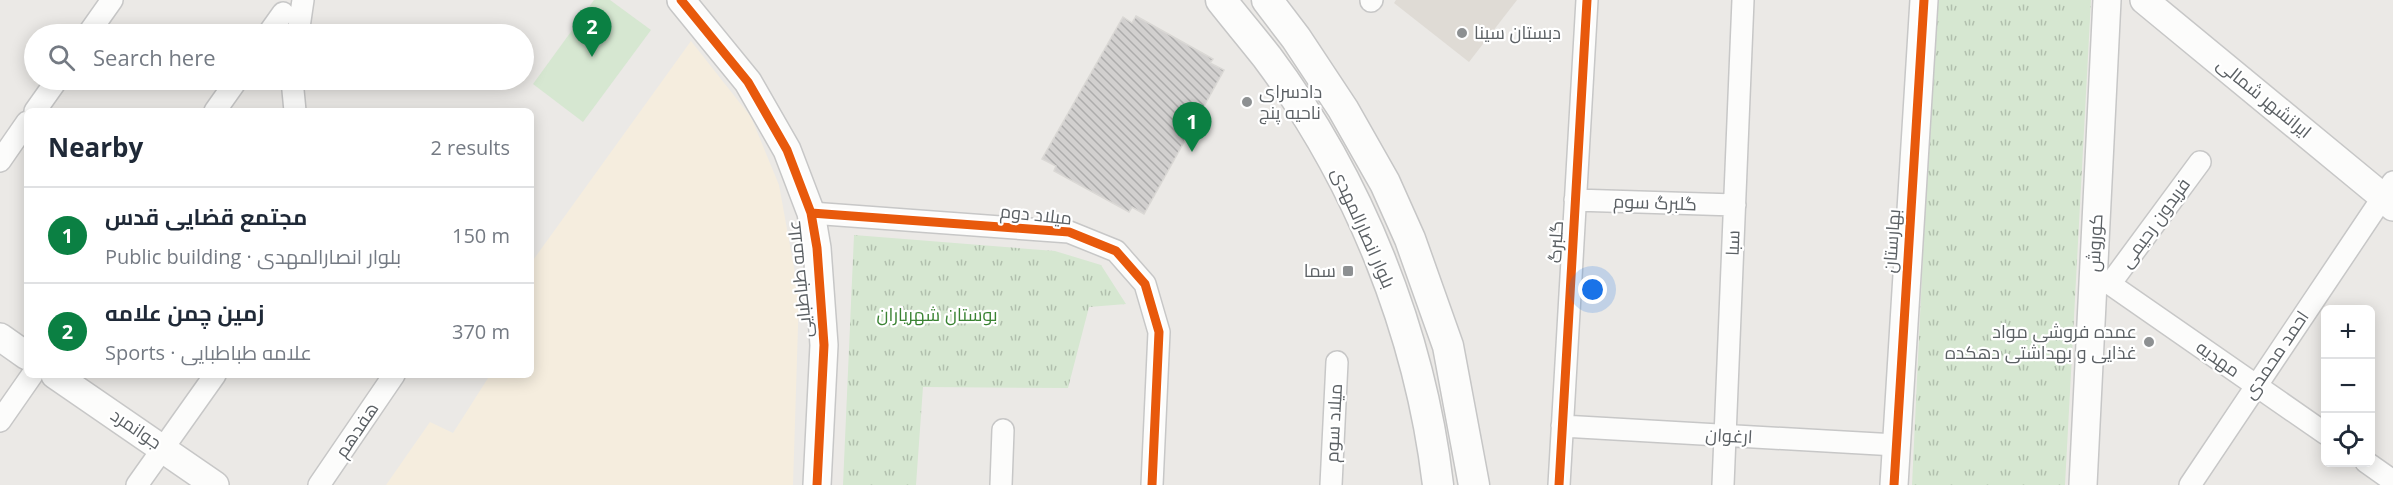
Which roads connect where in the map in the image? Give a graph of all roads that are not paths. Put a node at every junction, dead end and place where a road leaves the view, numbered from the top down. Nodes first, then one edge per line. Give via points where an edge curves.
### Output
1 (112, 0) edge
2 (303, 0) edge
3 (681, 0) edge
4 (1221, 0) edge
5 (1267, 0) edge
6 (1587, 0) edge
7 (1743, 0) edge
8 (1924, 0) edge
9 (2107, 0) edge
10 (2144, 0) edge
11 (283, 13) dead end
12 (95, 24) edge
13 (275, 24) edge
14 (299, 24) edge
15 (50, 90) edge
16 (230, 90) edge
17 (293, 90) edge
18 (37, 108) edge
19 (217, 108) edge
20 (295, 108) edge
21 (24, 126) edge
22 (0, 161) edge
23 (2200, 162) dead end
24 (2391, 197) edge
25 (1575, 200) junction
26 (1735, 205) junction
27 (812, 213) junction
28 (2110, 284) joint
29 (0, 337) edge
30 (24, 354) edge
31 (1336, 362) dead end
32 (30, 378) edge
33 (59, 378) edge
34 (212, 378) edge
35 (392, 378) edge
36 (2255, 385) junction
37 (0, 421) edge
38 (1562, 426) junction
39 (1003, 430) dead end
40 (2321, 431) edge
41 (1725, 436) junction
42 (1896, 445) junction
43 (163, 448) junction
44 (2373, 467) edge
45 (2393, 481) edge
46 (137, 485) edge
47 (215, 485) edge
48 (319, 485) edge
49 (818, 485) edge
50 (1001, 485) edge
51 (1152, 485) edge
52 (1331, 485) edge
53 (1438, 485) edge
54 (1474, 485) edge
55 (1559, 485) edge
56 (1723, 485) edge
57 (1894, 485) edge
58 (2083, 485) edge
59 (2190, 485) edge

1 - 12 street
2 - 14 street
3 - 27 street, علامه طباطبایی via 748,82 787,150
4 - 53 main road, بلوار انصارالمهدی via 1268,58 1323,145 1377,250 1406,334 1429,427
5 - 54 main road, بلوار انصارالمهدی via 1343,109 1385,183 1410,239 1448,346
6 - 25 street, گلبرگ
7 - 26 street, سبا
8 - 42 street, بهارستان
9 - 58 street, کوروش
10 - 24 street, ایرانشهر شمالی
11 - 13 street
15 - 18 street
16 - 19 street
17 - 20 street
21 - 22 street
23 - 28 street, فریدون رحیمی
24 - 36 street, احمد محمدی
25 - 26 street, گلبرگ سوم
25 - 38 street, گلبرگ
26 - 41 street, سبا
27 - 49 street, علامه طباطبایی via 824,345
27 - 51 street, میلاد دوم via 1069,232 1116,251 1145,284 1159,332
28 - 36 street, مهدیه
29 - 30 street
31 - 52 street, میلاد سوم
32 - 37 street
33 - 43 street, جوانمرد
34 - 43 street
35 - 48 street, هفدهم
36 - 40 street, مهدیه
36 - 59 street, احمد محمدی
38 - 41 street, ارغوان
38 - 55 street, گلبرگ
39 - 50 street
41 - 42 street, ارغوان
41 - 56 street, سبا
42 - 57 street, بهارستان
43 - 46 street
43 - 47 street, جوانمرد
44 - 45 street

